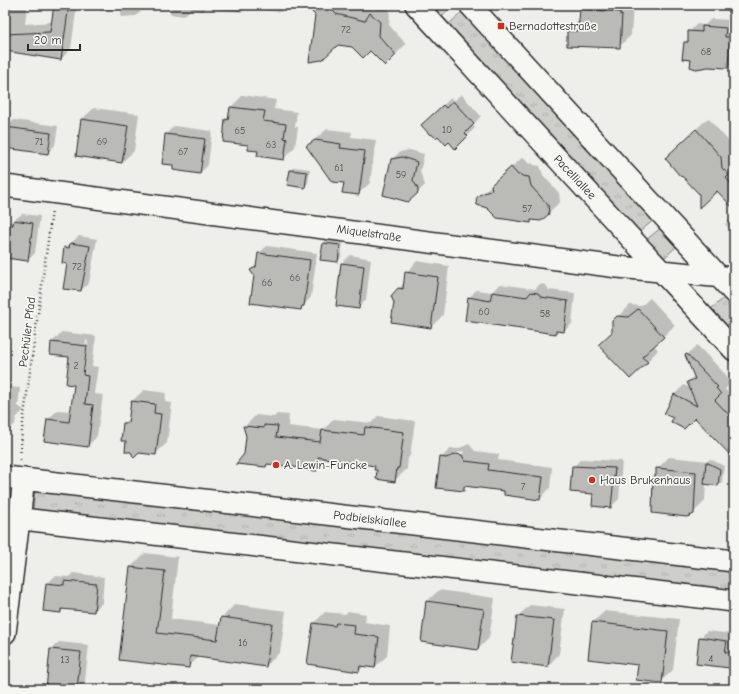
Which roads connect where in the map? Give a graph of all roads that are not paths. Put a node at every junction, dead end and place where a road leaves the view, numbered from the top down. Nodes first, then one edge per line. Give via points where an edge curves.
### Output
1 (416, 5) edge
2 (470, 5) edge
3 (5, 186) edge
4 (663, 271) junction
5 (726, 278) edge
6 (734, 293) edge
7 (734, 350) edge
8 (16, 473) edge
9 (12, 518) edge
10 (734, 561) edge
11 (734, 601) edge
12 (5, 633) edge

1 - 4 street, Pacelliallee
2 - 5 street
3 - 4 street, Miquelstraße
4 - 5 street, Miquelstraße
4 - 7 street, Pacelliallee
5 - 6 street
8 - 9 street
8 - 10 street, Podbielskiallee
9 - 11 street
9 - 12 street

